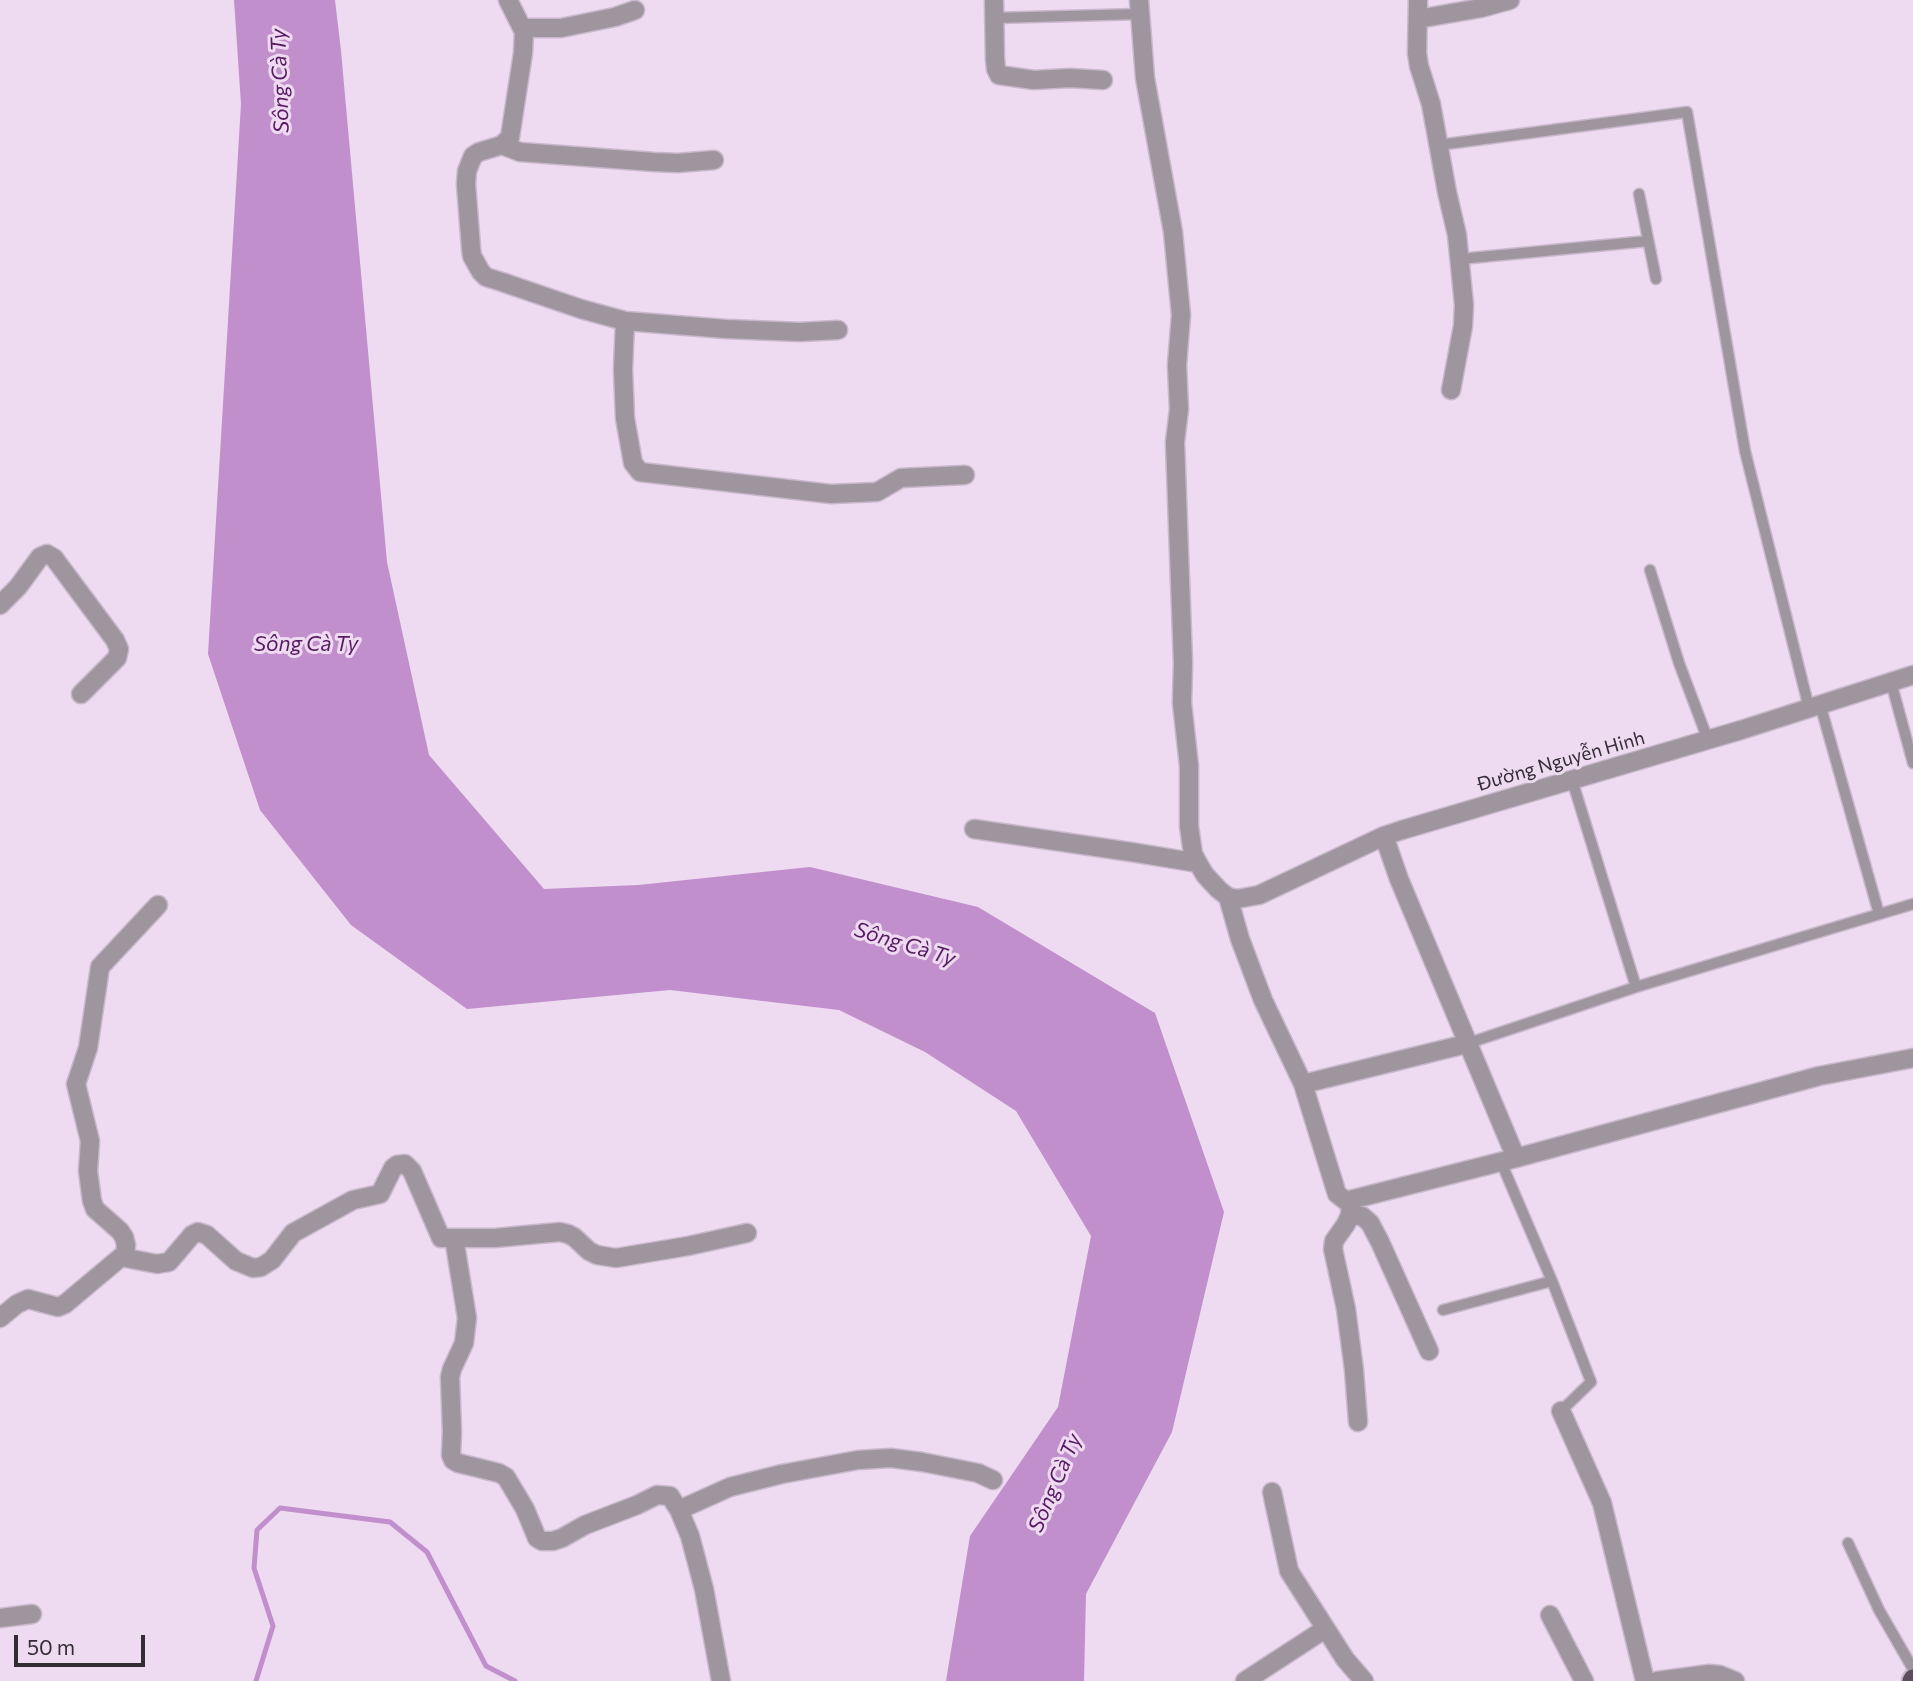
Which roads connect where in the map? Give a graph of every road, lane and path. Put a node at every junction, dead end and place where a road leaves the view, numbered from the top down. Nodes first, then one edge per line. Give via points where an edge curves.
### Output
1 (509, 0) edge
2 (1418, 0) edge
3 (1510, 0) edge
4 (1140, 7) edge
5 (994, 9) edge
6 (635, 10) dead end
7 (1418, 19) junction
8 (523, 28) junction
9 (1103, 79) dead end
10 (502, 145) junction
11 (1439, 145) junction
12 (714, 160) dead end
13 (1639, 194) dead end
14 (1648, 241) junction
15 (1460, 259) junction
16 (1656, 279) dead end
17 (625, 321) junction
18 (838, 330) dead end
19 (1451, 390) dead end
20 (965, 475) dead end
21 (1650, 570) dead end
22 (0, 605) edge
23 (1913, 676) edge
24 (1891, 682) junction
25 (80, 694) dead end
26 (1814, 706) junction
27 (1708, 740) junction
28 (1913, 763) edge
29 (1573, 780) junction
30 (974, 829) dead end
31 (1384, 836) junction
32 (1198, 863) junction
33 (1228, 897) junction
34 (1913, 904) edge
35 (158, 905) dead end
36 (1879, 914) junction
37 (1636, 987) junction
38 (1466, 1044) junction
39 (1913, 1058) edge
40 (1303, 1084) junction
41 (1508, 1160) junction
42 (1351, 1208) junction
43 (747, 1233) dead end
44 (454, 1238) junction
45 (125, 1257) junction
46 (1552, 1281) junction
47 (1443, 1310) dead end
48 (0, 1318) edge
49 (1429, 1351) dead end
50 (1561, 1411) joint
51 (1358, 1422) dead end
52 (993, 1480) dead end
53 (1272, 1492) dead end
54 (679, 1510) junction
55 (1848, 1543) dead end
56 (32, 1614) dead end
57 (1550, 1615) dead end
58 (0, 1618) edge
59 (1325, 1629) junction
60 (1913, 1669) edge
61 (721, 1681) edge
62 (1245, 1681) edge
63 (1364, 1681) edge
64 (1584, 1681) edge
65 (1645, 1681) edge
66 (1657, 1681) edge
67 (1735, 1681) edge

1 - 8 street
2 - 7 street
3 - 7 street
4 - 5 lane
4 - 32 street via 1145,78 1179,285 1175,442 1182,703 1189,825
5 - 9 street via 999,75 1034,80
6 - 8 street via 561,28
7 - 11 street via 1419,66
8 - 10 street via 510,137
10 - 12 street via 520,152 654,162
10 - 17 street via 479,152 467,171 472,256 481,272
11 - 15 street
11 - 26 lane via 1687,112 1745,452
13 - 14 lane
14 - 15 lane
14 - 16 lane
15 - 19 street via 1464,316
17 - 18 street via 726,329
17 - 20 street via 625,418 633,463 640,472 831,494 877,492 901,478
21 - 27 lane
22 - 25 street via 40,557 54,558 119,649 117,658
23 - 24 street, Đường Nguyễn Hinh
24 - 26 street, Đường Nguyễn Hinh
24 - 28 lane
26 - 27 street, Đường Nguyễn Hinh
26 - 36 lane
27 - 29 street, Đường Nguyễn Hinh
29 - 31 street, Đường Nguyễn Hinh
29 - 37 lane
30 - 32 street
31 - 33 street, Đường Nguyễn Hinh via 1259,895
31 - 38 street
32 - 33 street
33 - 40 street via 1263,1000
34 - 36 lane
35 - 45 street via 100,967 88,1048 76,1084 90,1141 92,1201 124,1237
36 - 37 lane
37 - 38 lane
38 - 40 street
38 - 41 street
39 - 41 street via 1819,1076
40 - 42 street via 1337,1194
41 - 42 street
41 - 46 lane
42 - 49 street via 1370,1223 1381,1242
42 - 51 street via 1333,1249 1346,1309
43 - 44 street via 616,1258 597,1255 574,1237 560,1233
44 - 45 street via 441,1238 412,1171 401,1163 393,1168 380,1194 353,1200 293,1233 261,1267 236,1261 198,1232 169,1262
44 - 54 street via 467,1318 464,1343 450,1377 453,1460 506,1477 542,1541 562,1538 657,1495 670,1496
45 - 48 street via 65,1304 58,1307 28,1299
46 - 47 lane
46 - 50 lane via 1591,1382
50 - 65 street via 1602,1503
52 - 54 street via 922,1462 858,1460 730,1487
53 - 59 street via 1289,1572
54 - 61 street via 704,1588
55 - 60 lane
56 - 58 street
57 - 64 street
59 - 62 street
59 - 63 street
66 - 67 street via 1709,1674

